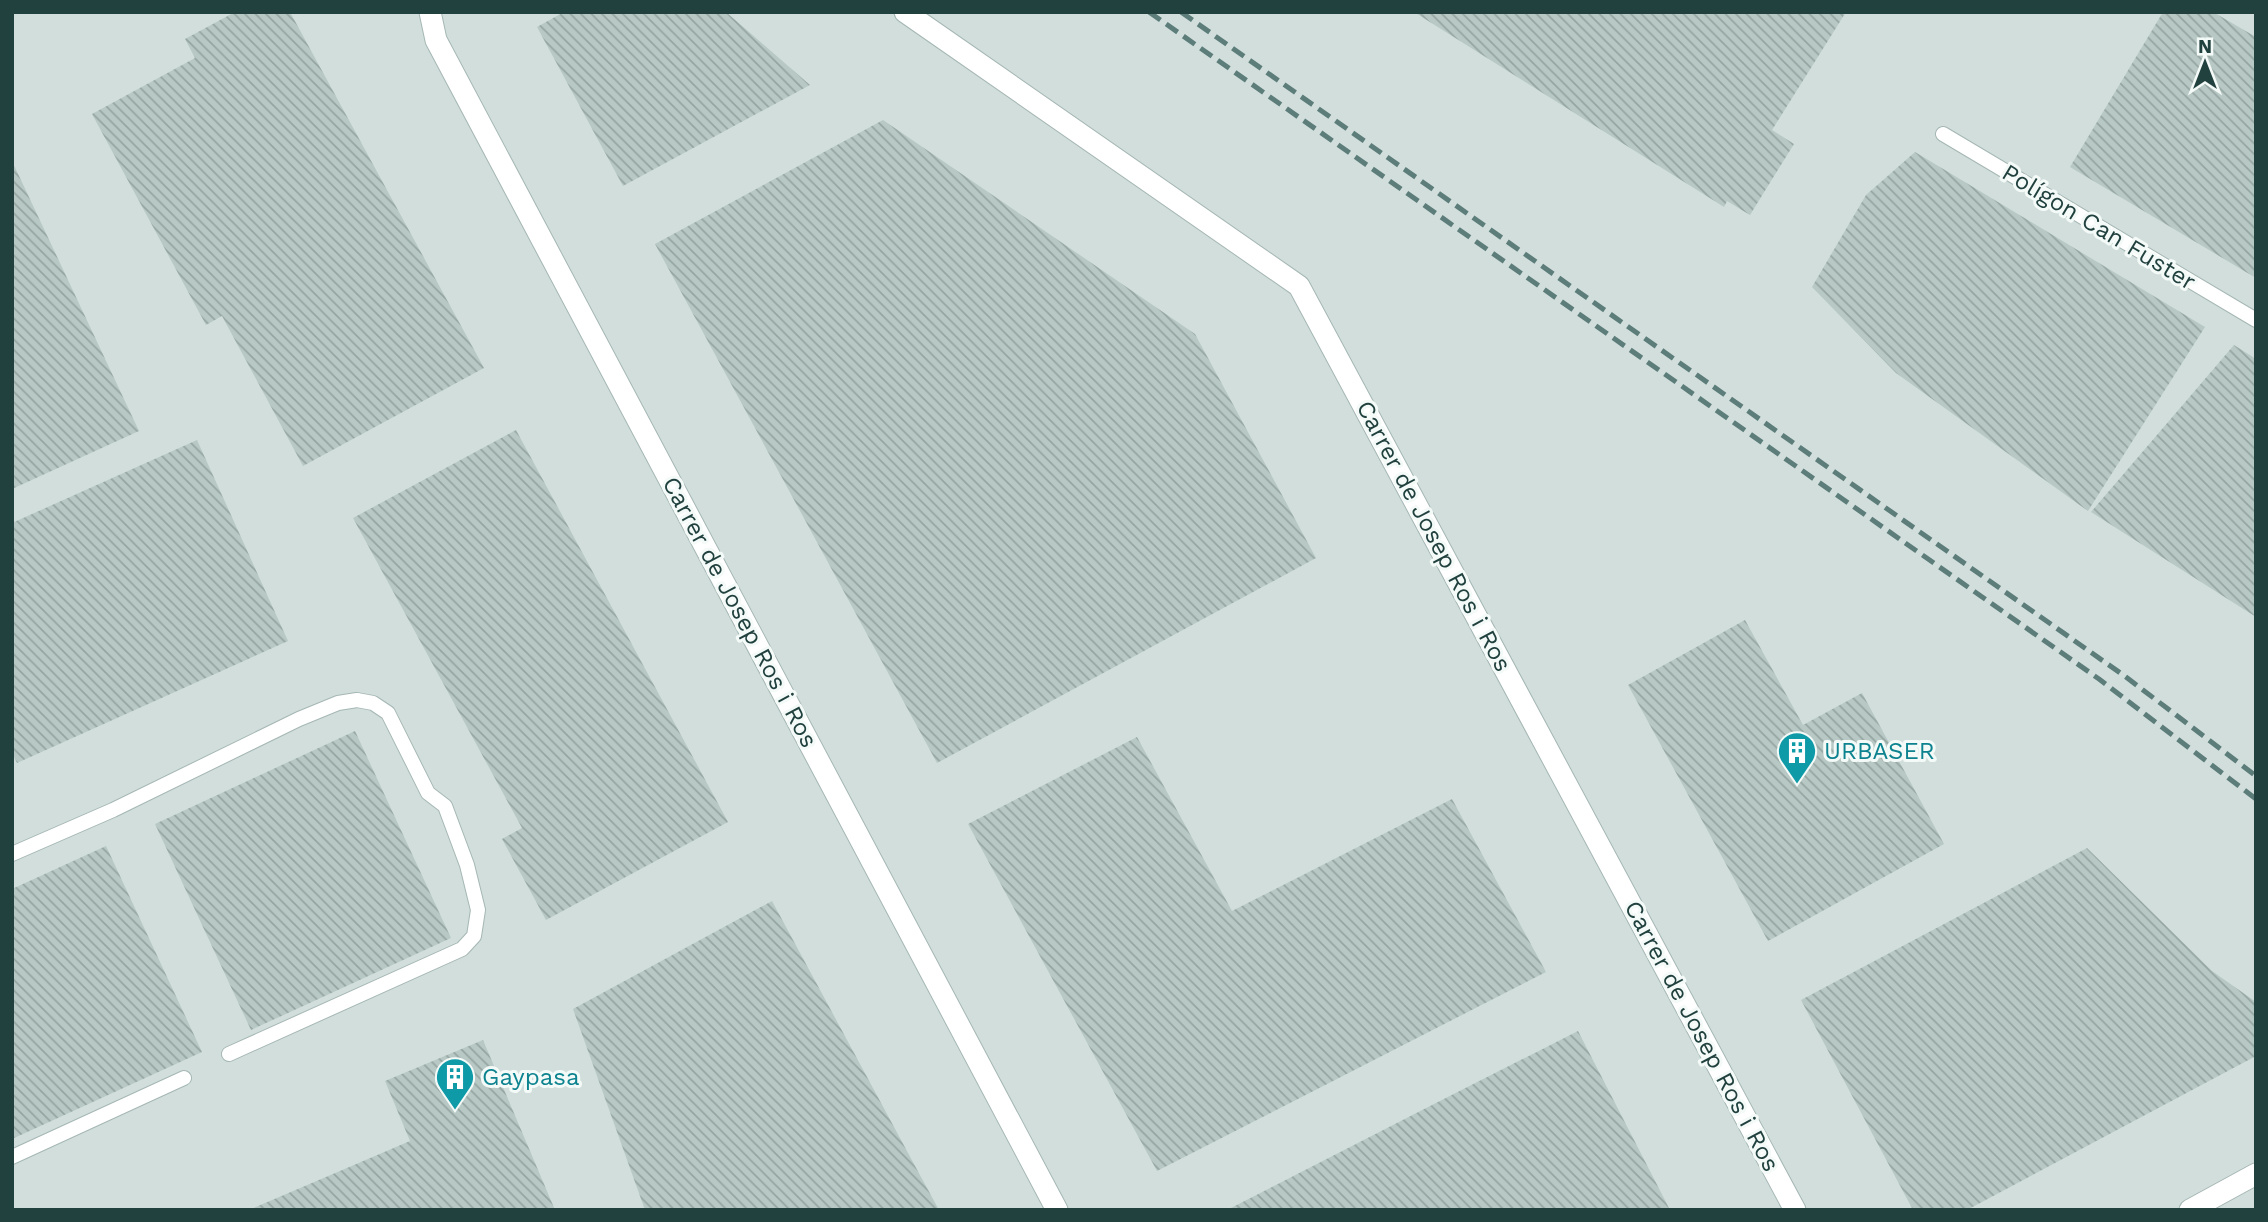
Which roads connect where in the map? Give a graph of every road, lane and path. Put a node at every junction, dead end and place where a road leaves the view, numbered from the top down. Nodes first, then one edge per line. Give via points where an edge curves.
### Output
1 (430, 12) edge
2 (905, 12) edge
3 (1943, 134) dead end
4 (2256, 320) edge
5 (12, 854) edge
6 (229, 1054) dead end
7 (184, 1078) dead end
8 (12, 1157) edge
9 (2256, 1174) edge
10 (1057, 1210) edge
11 (1795, 1210) edge
12 (2190, 1210) edge

1 - 10 street, Carrer de Josep Ros i Ros via 436,40
2 - 11 street, Carrer de Josep Ros i Ros via 1299,286
3 - 4 lane, Polígon Can Fuster
5 - 6 lane via 338,703 357,699 388,713 428,793 445,806 478,910 474,936 462,949
7 - 8 lane
9 - 12 street

